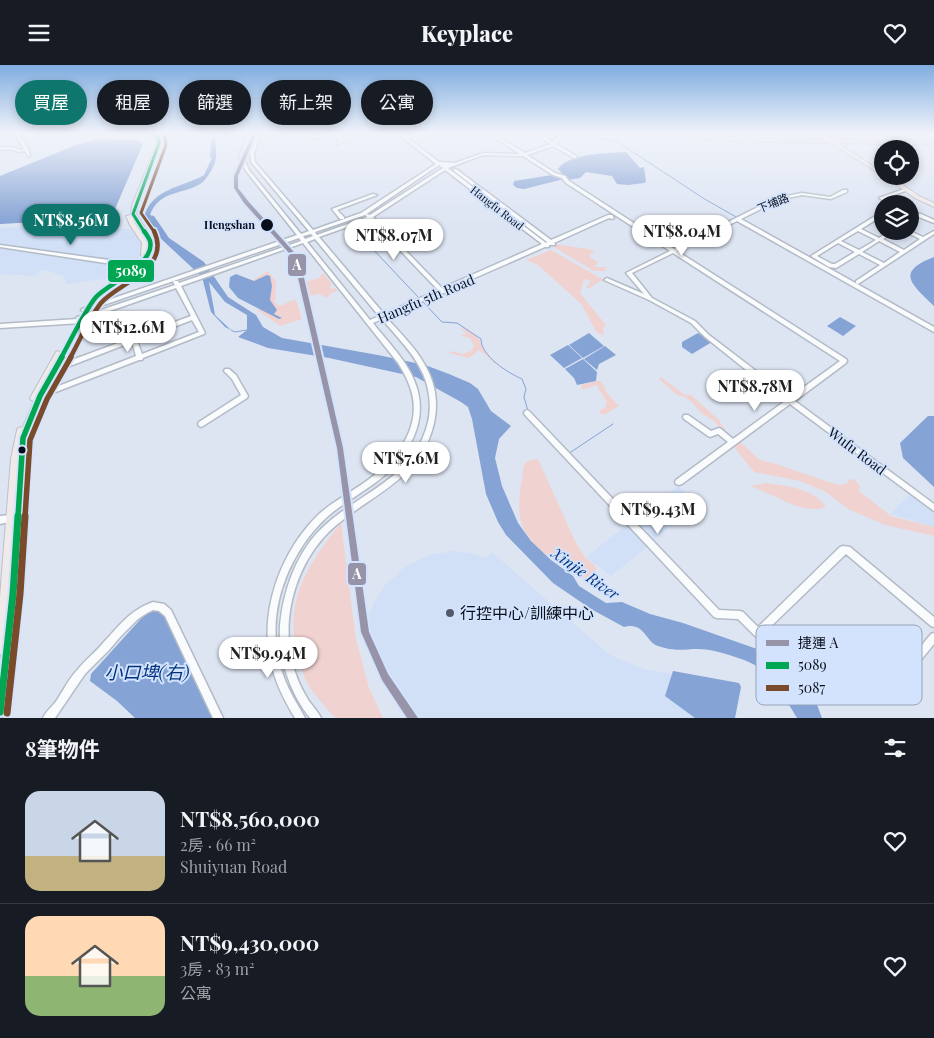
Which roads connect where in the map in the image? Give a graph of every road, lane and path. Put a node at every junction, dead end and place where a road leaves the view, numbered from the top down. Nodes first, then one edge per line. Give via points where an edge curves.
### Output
1 (149, 163) edge
2 (152, 163) edge
3 (245, 163) edge
4 (254, 163) edge
5 (441, 163) joint
6 (458, 163) edge
7 (537, 163) edge
8 (447, 167) junction
9 (899, 185) edge
10 (906, 190) junction
11 (845, 191) dead end
12 (375, 195) dead end
13 (890, 195) edge
14 (934, 205) edge
15 (364, 213) junction
16 (919, 215) edge
17 (611, 217) dead end
18 (342, 218) dead end
19 (369, 218) junction
20 (737, 219) junction
21 (874, 220) edge
22 (934, 222) edge
23 (858, 229) junction
24 (934, 232) edge
25 (313, 235) junction
26 (874, 236) edge
27 (919, 237) edge
28 (303, 238) junction
29 (923, 239) junction
30 (878, 240) edge
31 (882, 240) edge
32 (837, 241) junction
33 (549, 245) junction
34 (0, 246) edge
35 (672, 251) junction
36 (859, 252) junction
37 (904, 252) junction
38 (137, 265) junction
39 (884, 265) junction
40 (182, 277) joint
41 (174, 279) junction
42 (607, 280) dead end
43 (858, 282) dead end
44 (178, 286) junction
45 (441, 292) junction
46 (651, 299) junction
47 (83, 316) junction
48 (194, 317) junction
49 (383, 317) junction
50 (370, 322) junction
51 (0, 326) edge
52 (934, 330) edge
53 (134, 340) junction
54 (140, 358) junction
55 (55, 369) junction
56 (227, 371) dead end
57 (40, 396) junction
58 (789, 400) junction
59 (527, 413) dead end
60 (686, 417) dead end
61 (201, 423) dead end
62 (732, 443) junction
63 (679, 482) dead end
64 (934, 508) edge
65 (11, 519) junction
66 (0, 520) edge
67 (934, 623) edge
68 (766, 625) edge
69 (756, 631) edge
70 (934, 637) edge
71 (0, 649) edge
72 (922, 652) edge
73 (0, 712) edge
74 (48, 718) edge
75 (218, 718) edge
76 (300, 718) edge
77 (316, 718) edge

1 - 38 main road via 129,212 146,246
2 - 38 main road via 133,214 151,246 147,257
3 - 28 street
4 - 25 street
5 - 8 street, Hangfu Road
5 - 15 street
6 - 8 street
7 - 35 street via 562,175 567,183
8 - 19 street
8 - 33 street, Hangfu Road
9 - 10 main road
10 - 13 street
10 - 14 main road
11 - 20 street, 下埔路 via 831,198 802,194 778,199
12 - 18 street via 334,209
15 - 19 street
15 - 25 street
16 - 22 street
17 - 33 street, Hangfu 5th Road
19 - 25 street
19 - 45 street
20 - 35 street, 下埔路
20 - 52 street
21 - 23 street
23 - 26 street
23 - 32 street
24 - 29 street
25 - 28 street
25 - 49 street
27 - 29 street
28 - 40 street
28 - 44 street
28 - 50 street
29 - 37 street
30 - 36 street
31 - 37 street
32 - 36 street
32 - 36 street via 813,256 836,266
33 - 45 street, Hangfu 5th Road
34 - 38 street
35 - 46 street, 下埔路 via 629,273
35 - 58 street via 844,361
36 - 39 street
37 - 39 street
38 - 47 main road via 93,298
39 - 43 street
40 - 41 street
41 - 44 street
41 - 47 street
42 - 46 street, Wufu Road
44 - 47 street
44 - 48 street
45 - 49 street, Hangfu 5th Road
45 - 49 street, Hangfu 5th Road
46 - 58 street, Wufu Road via 693,323
47 - 51 street
47 - 55 main road
47 - 65 main road via 38,387 20,430
48 - 53 street
48 - 54 street via 202,333
49 - 50 street, Hangfu 5th Road
49 - 77 street via 426,371 434,397 431,424 411,463 320,535 296,578 287,604 284,631 287,660 295,687
50 - 76 street via 406,369 417,398 417,416 404,449 380,475 339,503 303,537 282,579 272,624 274,658 285,693
53 - 54 street
53 - 55 street
54 - 57 street
55 - 57 main road
56 - 61 street via 244,396
57 - 73 main road via 25,429 20,455 13,594
58 - 62 street
58 - 64 street, Wufu Road
59 - 69 street via 717,614 740,615
60 - 62 street via 710,434 719,431
62 - 63 street
65 - 66 street
65 - 71 main road
67 - 68 street via 847,550 843,550
70 - 72 street
74 - 75 street via 79,674 123,626 148,607 157,606 168,613

